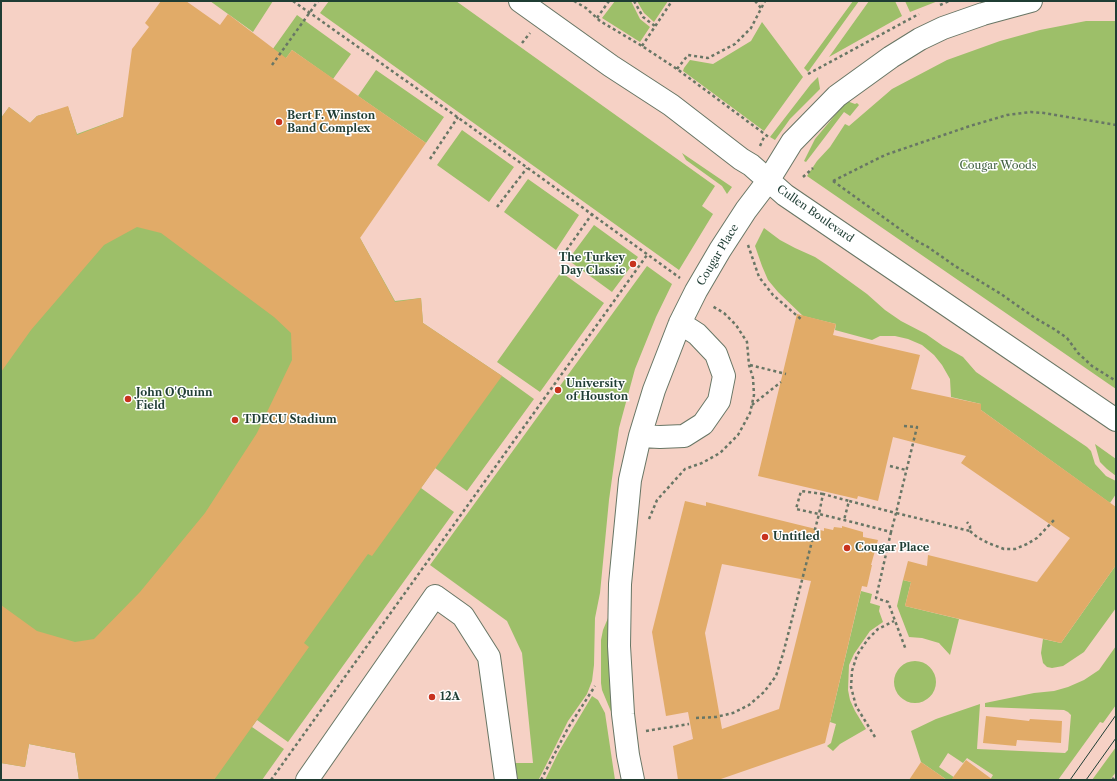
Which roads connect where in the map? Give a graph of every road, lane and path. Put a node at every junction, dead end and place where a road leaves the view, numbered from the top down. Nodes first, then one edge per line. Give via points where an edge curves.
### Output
1 (293, 1) edge
2 (318, 1) edge
3 (520, 1) edge
4 (574, 1) edge
5 (609, 1) edge
6 (634, 1) edge
7 (672, 1) edge
8 (755, 1) edge
9 (766, 1) edge
10 (949, 1) edge
11 (1031, 1) edge
12 (936, 7) dead end
13 (761, 8) junction
14 (310, 13) junction
15 (922, 13) dead end
16 (597, 18) junction
17 (655, 26) junction
18 (531, 30) dead end
19 (522, 44) dead end
20 (642, 46) junction
21 (272, 65) dead end
22 (677, 69) junction
23 (808, 74) dead end
24 (458, 118) junction
25 (1116, 125) edge
26 (760, 146) dead end
27 (430, 160) dead end
28 (527, 168) junction
29 (813, 168) dead end
30 (803, 177) dead end
31 (768, 181) junction
32 (497, 207) dead end
33 (592, 214) junction
34 (748, 244) dead end
35 (563, 255) dead end
36 (647, 255) junction
37 (696, 291) junction
38 (802, 320) dead end
39 (680, 323) junction
40 (749, 365) dead end
41 (786, 374) dead end
42 (1116, 381) edge
43 (781, 382) dead end
44 (752, 405) dead end
45 (1116, 420) edge
46 (904, 426) dead end
47 (640, 436) junction
48 (890, 466) dead end
49 (906, 470) junction
50 (823, 494) junction
51 (849, 501) junction
52 (896, 513) junction
53 (819, 514) junction
54 (1055, 519) dead end
55 (844, 520) junction
56 (967, 522) dead end
57 (970, 531) junction
58 (891, 532) junction
59 (894, 620) junction
60 (906, 650) dead end
61 (595, 686) dead end
62 (696, 718) dead end
63 (689, 724) dead end
64 (646, 731) dead end
65 (875, 737) dead end
66 (1116, 775) edge
67 (271, 780) edge
68 (307, 780) edge
69 (506, 780) edge
70 (540, 780) edge
71 (633, 780) edge
72 (1112, 780) edge

1 - 14 path
2 - 14 path
3 - 31 street, Cullen Boulevard via 670,105 751,165
4 - 16 path
5 - 16 path
6 - 17 path via 643,17
7 - 17 path
8 - 13 path
9 - 13 path
10 - 12 path
11 - 31 street, Cougar Place via 943,28 896,53 837,96 792,142
13 - 22 path via 751,28 735,44 708,58 688,55
14 - 21 path
14 - 24 path
15 - 23 path
16 - 20 path
17 - 20 path
18 - 19 path
20 - 22 path
22 - 26 path via 765,135
24 - 27 path
24 - 28 path
25 - 42 path via 1044,113 1007,115 885,155 833,181 915,240 1067,338 1092,366
28 - 32 path
28 - 33 path
29 - 30 path
31 - 37 street, Cougar Place via 746,210
31 - 45 street, Cullen Boulevard
33 - 35 path
33 - 36 path
34 - 38 path via 759,277 773,295
36 - 37 path
36 - 67 path
37 - 39 street, Cougar Place
39 - 47 street, Cougar Place via 654,390
39 - 47 street via 697,334 716,354 724,376 719,401 703,424 684,436
40 - 41 path
43 - 44 path
46 - 49 path via 916,427
47 - 71 street, Cougar Place via 630,480 620,584 623,714
48 - 49 path
49 - 52 path
50 - 51 path
50 - 53 path
50 - 53 path via 801,491 796,509
51 - 52 path
51 - 55 path
52 - 57 path
52 - 58 path
53 - 55 path
53 - 62 path via 776,676 764,692 749,705 733,713
54 - 57 path via 1036,538 1015,549 996,546
55 - 58 path
56 - 57 path
58 - 59 path via 876,598 888,602
59 - 60 path
59 - 65 path via 878,629 868,639 857,655 852,671 851,688 856,706
61 - 70 path via 568,728
63 - 64 path
66 - 72 path
68 - 69 street via 435,596 463,616 489,657

